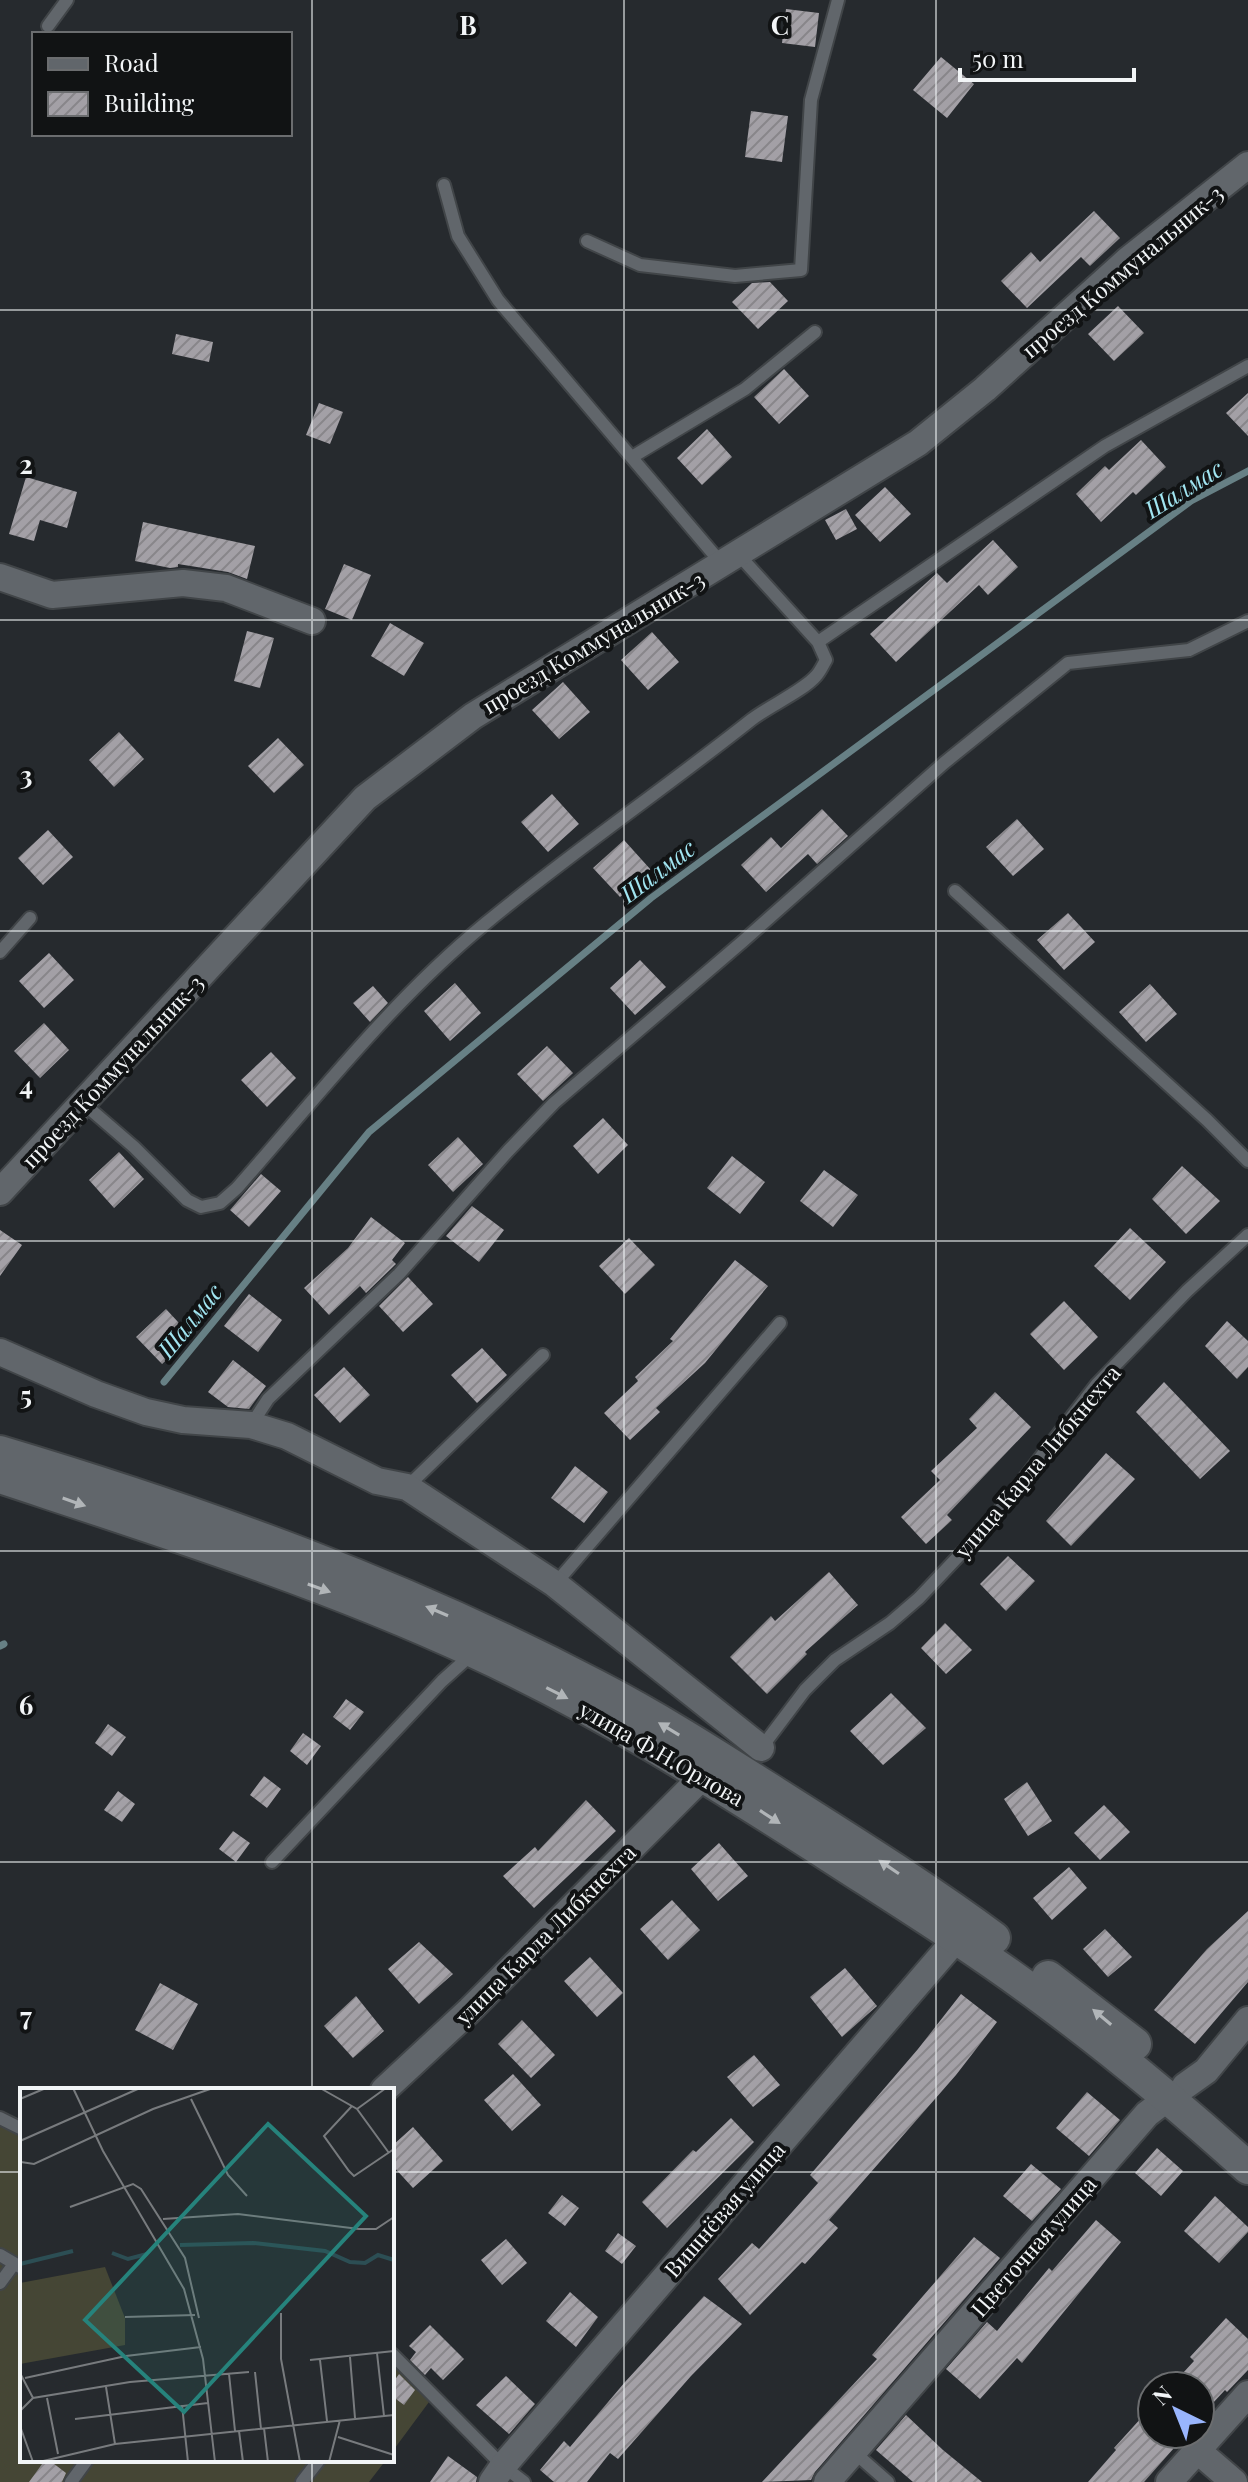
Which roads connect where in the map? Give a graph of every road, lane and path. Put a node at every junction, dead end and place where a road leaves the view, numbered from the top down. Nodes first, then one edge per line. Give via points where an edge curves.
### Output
1 (67, 0) edge
2 (838, 0) edge
3 (48, 26) dead end
4 (1248, 165) edge
5 (444, 185) dead end
6 (587, 241) dead end
7 (815, 332) dead end
8 (1248, 366) edge
9 (632, 457) junction
10 (730, 559) junction
11 (0, 577) edge
12 (312, 621) dead end
13 (1248, 621) edge
14 (818, 642) junction
15 (955, 891) dead end
16 (30, 918) dead end
17 (0, 952) edge
18 (83, 1103) junction
19 (1248, 1161) edge
20 (0, 1192) edge
21 (1248, 1235) edge
22 (780, 1323) dead end
23 (0, 1352) edge
24 (543, 1355) dead end
25 (251, 1425) junction
26 (0, 1452) edge
27 (0, 1477) edge
28 (407, 1487) junction
29 (555, 1584) junction
30 (475, 1652) junction
31 (709, 1766) junction
32 (746, 1771) junction
33 (272, 1862) dead end
34 (957, 1938) junction
35 (1248, 2020) edge
36 (386, 2088) edge
37 (1176, 2092) junction
38 (0, 2118) edge
39 (20, 2128) edge
40 (1248, 2138) edge
41 (1248, 2168) edge
42 (0, 2255) edge
43 (18, 2266) edge
44 (0, 2283) edge
45 (394, 2361) edge
46 (1248, 2394) edge
47 (1198, 2451) junction
48 (855, 2453) junction
49 (86, 2462) edge
50 (317, 2462) edge
51 (497, 2474) edge
52 (71, 2482) edge
53 (302, 2482) edge
54 (524, 2482) edge
55 (827, 2482) edge
56 (888, 2482) edge
57 (1169, 2482) edge
58 (1234, 2482) edge

1 - 3 lane
2 - 6 lane via 811,100 801,270 735,276 640,265
4 - 10 street, проезд Коммунальник-3 via 1128,260 918,443
5 - 9 lane via 458,236 498,300
7 - 9 lane via 745,389
8 - 14 lane via 1105,446
9 - 10 lane
10 - 14 lane
10 - 18 street, проезд Коммунальник-3 via 473,716 365,798
11 - 12 street via 52,595 183,583 226,588
13 - 25 lane via 1189,650 1068,663 944,763 554,1103 399,1274 268,1399
14 - 18 lane via 826,660 816,677 591,842 430,972 220,1203 201,1207 187,1200
15 - 19 lane
16 - 17 lane
18 - 20 street, проезд Коммунальник-3
21 - 32 lane, улица Карла Либкнехта via 1097,1384 989,1524 939,1577 805,1690
22 - 29 lane
23 - 25 street via 146,1412
24 - 28 lane
25 - 28 street via 287,1436 377,1481
31 -> 26 street, улица Ф.Н.Орлова via 597,1686 492,1635 192,1514
27 -> 30 street, улица Ф.Н.Орлова via 323,1589
28 - 29 street
29 - 32 street
30 -> 31 street, улица Ф.Н.Орлова
30 - 33 lane
31 - 32 street, улица Ф.Н.Орлова
31 - 36 street, улица Карла Либкнехта
32 -> 34 street, улица Ф.Н.Орлова
37 -> 32 street, улица Ф.Н.Орлова via 1088,2006
34 - 37 street, улица Ф.Н.Орлова
34 - 51 street, Вишнёвая улица
35 - 37 street, Цветочная улица via 1206,2071
37 - 40 street, улица Ф.Н.Орлова
37 - 41 street, улица Ф.Н.Орлова
37 - 48 street, Цветочная улица via 1147,2114
38 - 39 lane
42 - 43 lane
43 - 44 lane
45 - 51 lane
46 - 47 street
47 - 57 street
47 - 58 street
48 - 55 street, Цветочная улица
48 - 56 lane
49 - 52 lane
50 - 53 lane
51 - 54 lane

